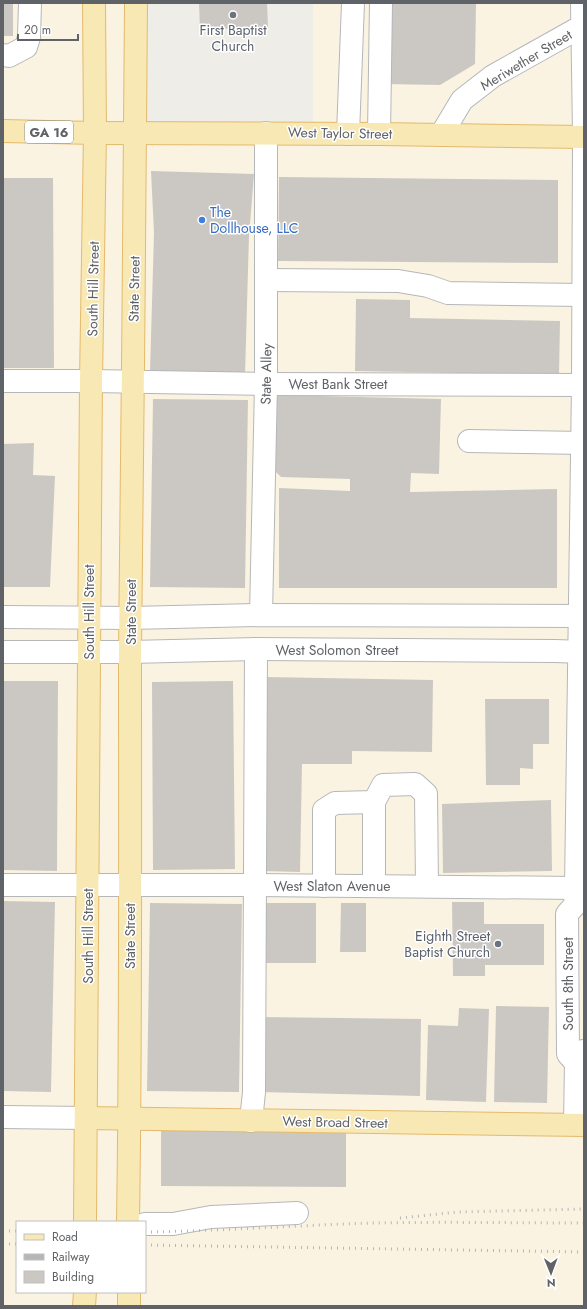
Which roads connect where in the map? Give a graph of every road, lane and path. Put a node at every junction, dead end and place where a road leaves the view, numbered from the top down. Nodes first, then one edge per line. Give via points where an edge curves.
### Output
1 (30, 3) edge
2 (94, 3) edge
3 (136, 3) edge
4 (352, 3) edge
5 (381, 3) edge
6 (582, 3) edge
7 (583, 25) edge
8 (3, 55) edge
9 (3, 131) edge
10 (95, 133) junction
11 (136, 133) junction
12 (266, 133) junction
13 (348, 134) junction
14 (379, 134) junction
15 (441, 135) junction
16 (584, 136) edge
17 (584, 148) edge
18 (266, 280) junction
19 (584, 305) edge
20 (584, 340) edge
21 (3, 381) edge
22 (91, 381) junction
23 (133, 382) junction
24 (266, 384) junction
25 (584, 385) edge
26 (469, 441) dead end
27 (583, 443) edge
28 (261, 614) junction
29 (582, 616) edge
30 (3, 617) edge
31 (89, 618) junction
32 (130, 618) junction
33 (256, 649) junction
34 (3, 652) edge
35 (89, 652) junction
36 (130, 652) junction
37 (582, 652) edge
38 (581, 723) edge
39 (374, 802) junction
40 (3, 885) edge
41 (88, 885) junction
42 (130, 885) junction
43 (255, 885) junction
44 (324, 886) junction
45 (374, 886) junction
46 (427, 886) junction
47 (579, 908) edge
48 (3, 1117) edge
49 (86, 1118) junction
50 (130, 1119) junction
51 (251, 1121) junction
52 (579, 1124) edge
53 (297, 1213) dead end
54 (85, 1221) edge
55 (128, 1221) edge
56 (146, 1224) edge
57 (85, 1293) edge
58 (129, 1293) edge
59 (84, 1306) edge
60 (129, 1306) edge

1 - 8 street via 29,37 26,47 9,56
2 - 10 main road, South Hill Street
3 - 11 main road, State Street
4 - 13 street
5 - 14 street
6 - 7 street
7 - 15 street, Meriwether Street via 493,76 468,95 462,100
7 - 16 street
9 - 10 main road, GA 16
10 - 11 main road, West Taylor Street
10 - 22 main road, South Hill Street
11 - 12 main road, West Taylor Street
11 - 23 main road, State Street
12 - 13 main road, West Taylor Street
12 - 18 street, State Alley
13 - 14 main road, West Taylor Street
14 - 15 main road, West Taylor Street
15 - 16 main road, West Taylor Street
17 - 19 street, South 8th Street
18 - 19 street via 398,281 428,286 448,293
18 - 24 street, State Alley
19 - 20 street, South 8th Street
20 - 25 street, South 8th Street
21 - 22 street, West Bank Street
22 - 23 street, West Bank Street
22 - 31 main road, South Hill Street
23 - 24 street, West Bank Street
23 - 32 main road, State Street
24 - 25 street, West Bank Street
24 - 28 street, State Alley
25 - 27 street, South 8th Street
26 - 27 street
27 - 29 street, South 8th Street
28 - 29 street
28 - 32 street
29 - 37 street, South 8th Street
30 - 31 street
31 - 32 street
31 - 35 main road, South Hill Street
32 - 36 main road, State Street
33 - 36 street, West Solomon Street
33 - 37 street, West Solomon Street
33 - 43 street
34 - 35 street, West Solomon Street
35 - 36 street, West Solomon Street
35 - 41 main road, South Hill Street
36 - 42 main road, State Street
37 - 38 street, South 8th Street
38 - 47 street, South 8th Street
39 - 44 street via 335,803 324,810
39 - 45 street
39 - 46 street via 384,785 415,784 426,794
40 - 41 street, West Slaton Avenue
41 - 42 street, West Slaton Avenue
41 - 49 main road, South Hill Street
42 - 43 street, West Slaton Avenue
42 - 50 main road, State Street
43 - 44 street, West Slaton Avenue
43 - 51 street via 254,1092
44 - 45 street, West Slaton Avenue
45 - 46 street, West Slaton Avenue
46 - 47 street, West Slaton Avenue
47 - 52 street, South 8th Street via 567,914 568,1054 576,1063
48 - 49 street
49 - 50 main road, West Broad Street
49 - 54 main road, South Hill Street
50 - 51 main road, West Broad Street
50 - 55 main road, State Street
51 - 52 main road, West Broad Street
53 - 56 street via 210,1217 172,1224
57 - 59 main road
58 - 60 main road

